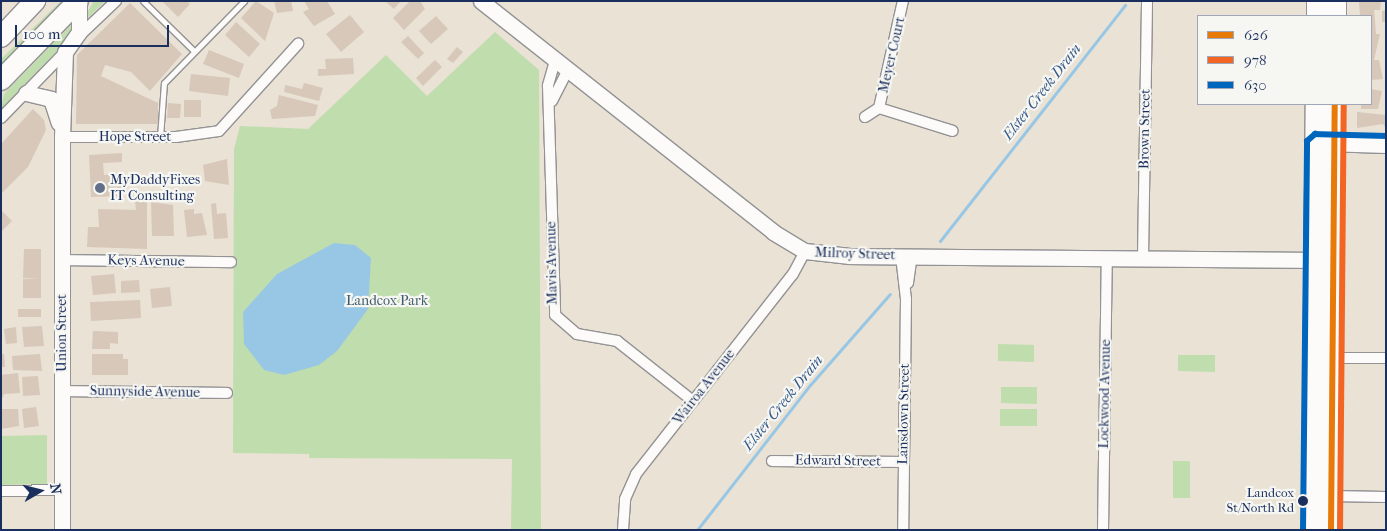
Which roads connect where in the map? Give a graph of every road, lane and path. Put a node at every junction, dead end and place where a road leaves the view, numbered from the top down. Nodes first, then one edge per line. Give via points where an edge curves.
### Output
1 (35, 1) edge
2 (78, 1) edge
3 (116, 1) edge
4 (142, 1) edge
5 (244, 1) edge
6 (481, 1) edge
7 (904, 1) edge
8 (1147, 1) edge
9 (1317, 1) edge
10 (1336, 1) edge
11 (1317, 15) edge
12 (1336, 15) edge
13 (1, 37) edge
14 (298, 44) dead end
15 (70, 46) junction
16 (194, 51) junction
17 (555, 61) junction
18 (568, 71) junction
19 (1, 80) edge
20 (26, 93) junction
21 (551, 102) junction
22 (1316, 105) edge
23 (1335, 105) edge
24 (878, 108) junction
25 (1, 118) edge
26 (865, 118) dead end
27 (953, 130) dead end
28 (62, 137) junction
29 (160, 138) junction
30 (1325, 143) junction
31 (1386, 145) edge
32 (805, 251) junction
33 (906, 256) junction
34 (1107, 258) junction
35 (1143, 258) junction
36 (62, 260) junction
37 (1314, 260) junction
38 (231, 262) dead end
39 (1332, 358) junction
40 (1386, 358) edge
41 (62, 391) junction
42 (227, 393) dead end
43 (693, 401) junction
44 (1322, 427) junction
45 (772, 460) dead end
46 (904, 462) junction
47 (62, 490) junction
48 (1, 491) edge
49 (1331, 496) junction
50 (1386, 497) edge
51 (62, 530) edge
52 (623, 530) edge
53 (903, 530) edge
54 (1103, 530) edge
55 (1312, 530) edge
56 (1331, 530) edge

1 - 13 highway
2 - 15 street via 81,21
2 - 19 highway
3 - 15 street
4 - 16 lane
5 - 16 lane
6 - 17 street, Milroy Street
7 - 24 street, Meyer Court
8 - 35 street, Brown Street
9 - 11 highway
10 - 12 highway
14 - 29 street, Hope Street via 231,121 209,134
15 - 20 street
15 - 28 street
16 - 29 lane via 164,83
17 - 18 street, Milroy Street
17 - 21 street, Mavis Avenue via 549,72
18 - 21 street, Mavis Avenue
18 - 32 street, Milroy Street via 773,232
20 - 25 street
20 - 28 street via 51,98
21 - 43 street, Mavis Avenue via 555,316 577,334 617,341
22 - 30 highway
23 - 30 highway
24 - 26 street, Meyer Court
24 - 27 street, Meyer Court
28 - 29 street, Hope Street
28 - 36 street, Union Street
30 - 31 street
30 - 37 highway
30 - 39 highway
32 - 33 street, Milroy Street
32 - 43 street, Wairoa Avenue via 793,274
33 - 34 street, Milroy Street
33 - 46 street, Lansdown Street
34 - 35 street, Milroy Street
34 - 54 street, Lockwood Avenue
35 - 37 street, Milroy Street
36 - 38 street, Keys Avenue
36 - 41 street, Union Street
37 - 44 highway
39 - 40 street
39 - 44 highway
41 - 42 street, Sunnyside Avenue
41 - 47 street, Union Street
43 - 52 street, Wairoa Avenue via 636,474 625,499
44 - 49 highway
44 - 55 highway
45 - 46 street, Edward Street
46 - 53 street, Lansdown Street
47 - 48 street
47 - 51 street, Union Street
49 - 50 street
49 - 56 highway

